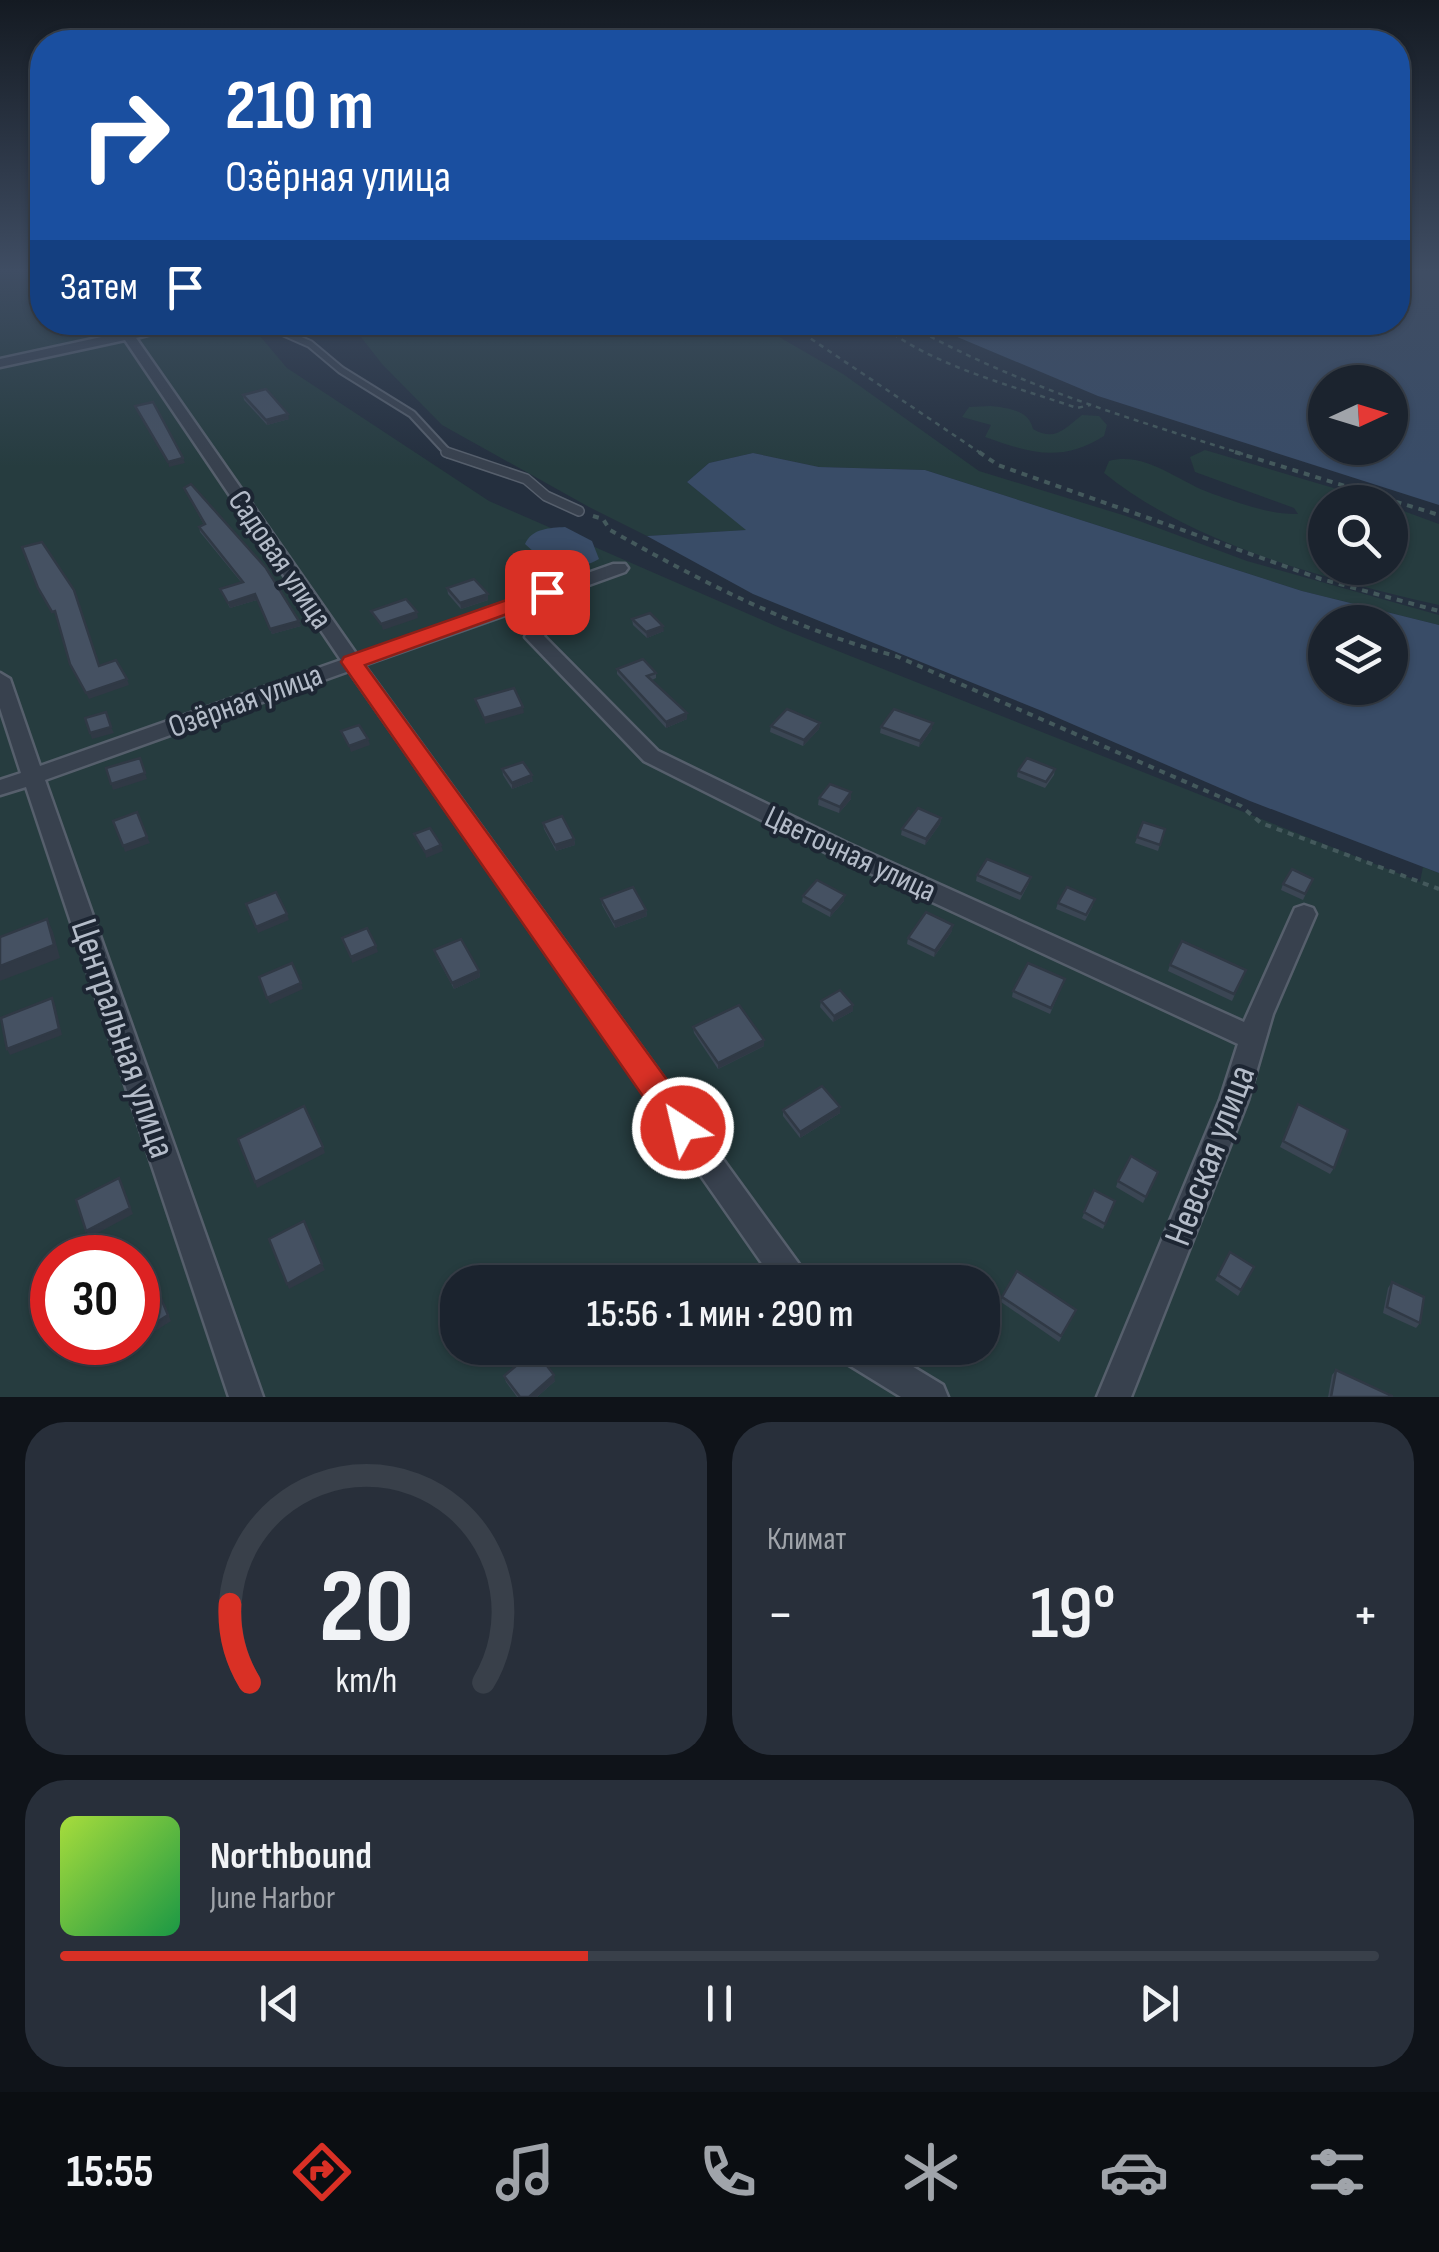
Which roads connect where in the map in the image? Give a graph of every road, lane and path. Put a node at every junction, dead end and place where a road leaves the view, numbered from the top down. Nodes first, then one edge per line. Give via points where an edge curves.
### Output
1 (99, 336) edge
2 (129, 336) edge
3 (292, 336) edge
4 (807, 336) edge
5 (896, 336) edge
6 (929, 336) edge
7 (0, 364) edge
8 (1090, 405) junction
9 (579, 511) joint
10 (1439, 515) edge
11 (619, 568) dead end
12 (552, 591) junction
13 (1439, 612) edge
14 (352, 662) junction
15 (0, 680) edge
16 (36, 776) junction
17 (0, 788) edge
18 (1439, 889) edge
19 (1304, 914) dead end
20 (1252, 1038) junction
21 (781, 1265) edge
22 (880, 1365) edge
23 (246, 1397) edge
24 (932, 1397) edge
25 (1114, 1397) edge

1 - 7 street
2 - 14 street, Садовая улица
3 - 9 lane via 412,414 448,454 526,479
4 - 13 path via 998,466 1321,579
5 - 8 path via 1077,408
6 - 8 path
8 - 10 path
9 - 18 path via 603,519 610,530 718,591 843,642 896,656 1241,806 1261,823
11 - 12 street, Озёрная улица
12 - 14 street, Озёрная улица
12 - 20 street, Цветочная улица via 534,636 650,756
14 - 16 street, Озёрная улица
14 - 21 street, Садовая улица
15 - 16 street, Центральная улица
16 - 17 street, Озёрная улица
16 - 23 street, Центральная улица
19 - 20 street, Невская улица
20 - 25 street, Невская улица via 1234,1100
22 - 24 street

